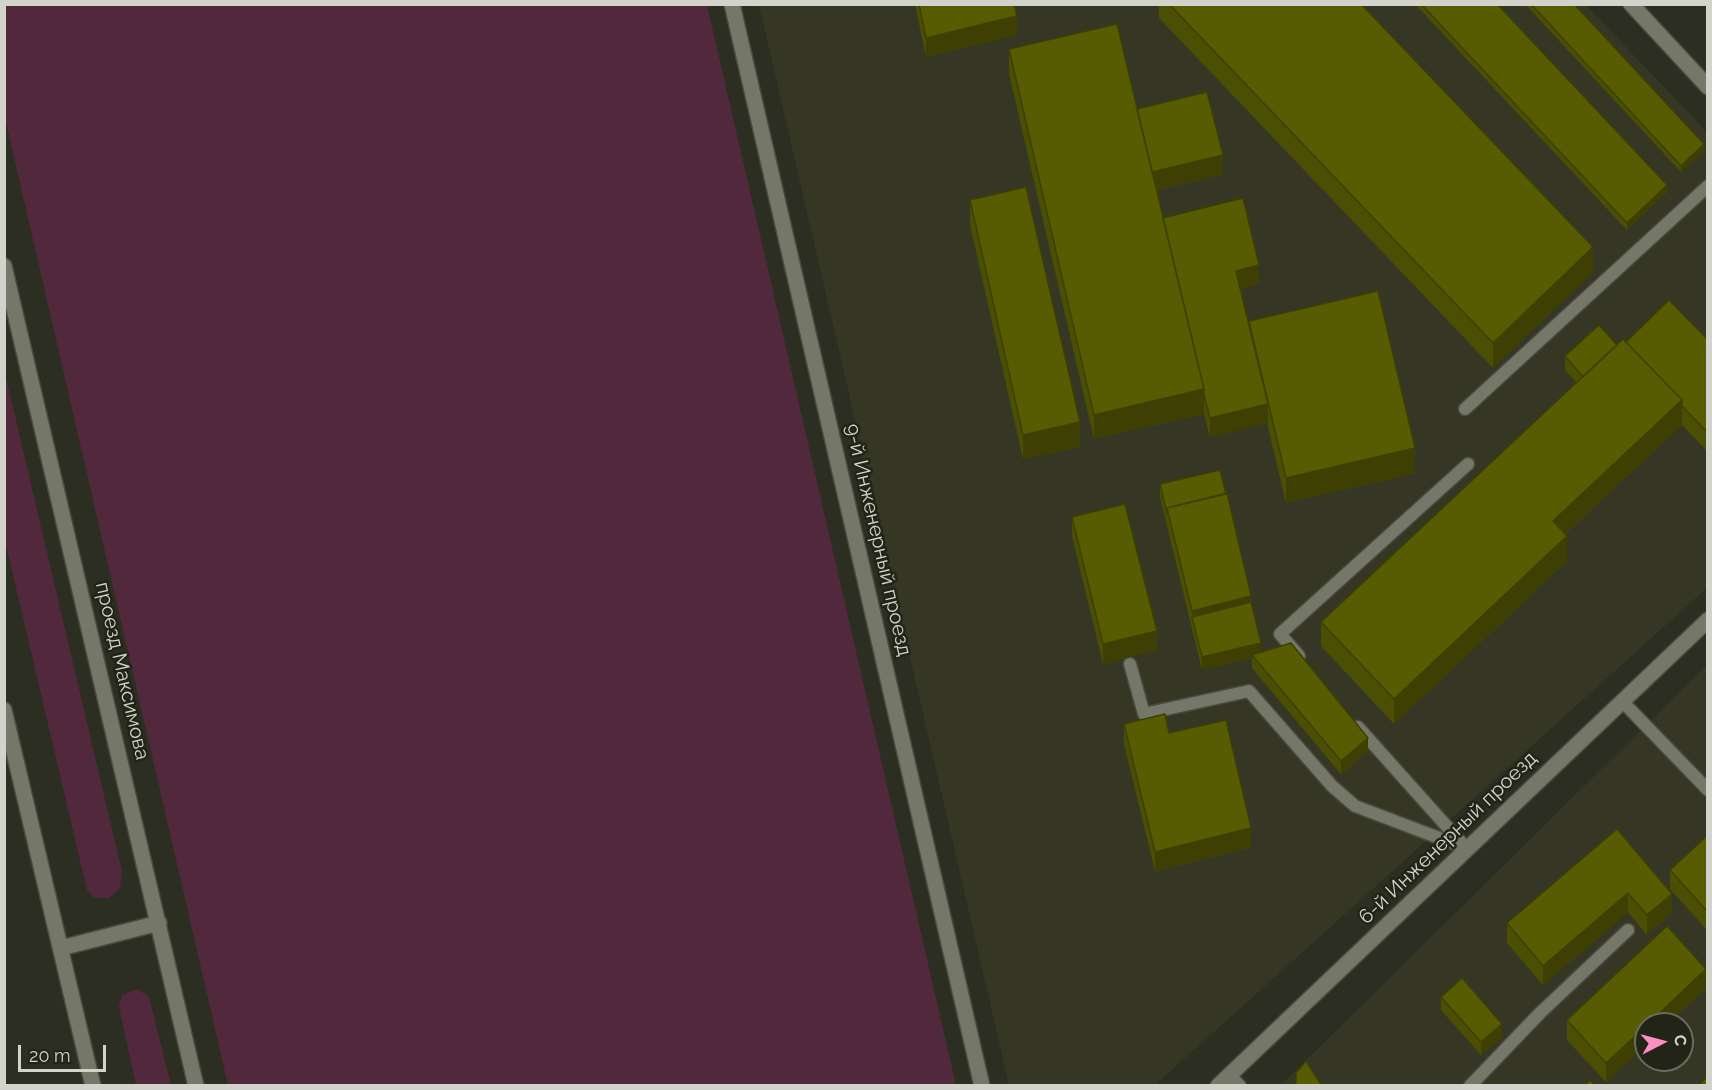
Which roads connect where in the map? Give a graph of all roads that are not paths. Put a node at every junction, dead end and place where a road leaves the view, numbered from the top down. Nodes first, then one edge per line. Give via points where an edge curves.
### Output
1 (732, 4) edge
2 (1631, 4) edge
3 (1707, 87) edge
4 (1707, 186) edge
5 (4, 266) edge
6 (1466, 409) dead end
7 (1468, 464) dead end
8 (1707, 620) edge
9 (1130, 664) dead end
10 (1309, 668) edge
11 (1622, 701) junction
12 (4, 710) edge
13 (1351, 720) edge
14 (1707, 790) edge
15 (1467, 849) junction
16 (159, 923) junction
17 (1628, 930) dead end
18 (61, 948) junction
19 (1235, 1080) edge
20 (93, 1086) edge
21 (196, 1086) edge
22 (982, 1086) edge
23 (1218, 1086) edge
24 (1470, 1086) edge

1 - 22 street, 9-й Инженерный проезд
2 - 3 street
4 - 6 lane
5 - 16 street, проезд Максимова
7 - 10 lane via 1280,634
8 - 11 street, 6-й Инженерный проезд
9 - 15 lane via 1144,714 1249,691 1332,786 1355,806
11 - 14 lane
11 - 15 street, 6-й Инженерный проезд
12 - 18 street
13 - 15 lane
15 - 19 street, 6-й Инженерный проезд
16 - 18 street
16 - 21 street, проезд Максимова
17 - 24 lane
18 - 20 street
19 - 23 street, 6-й Инженерный проезд

